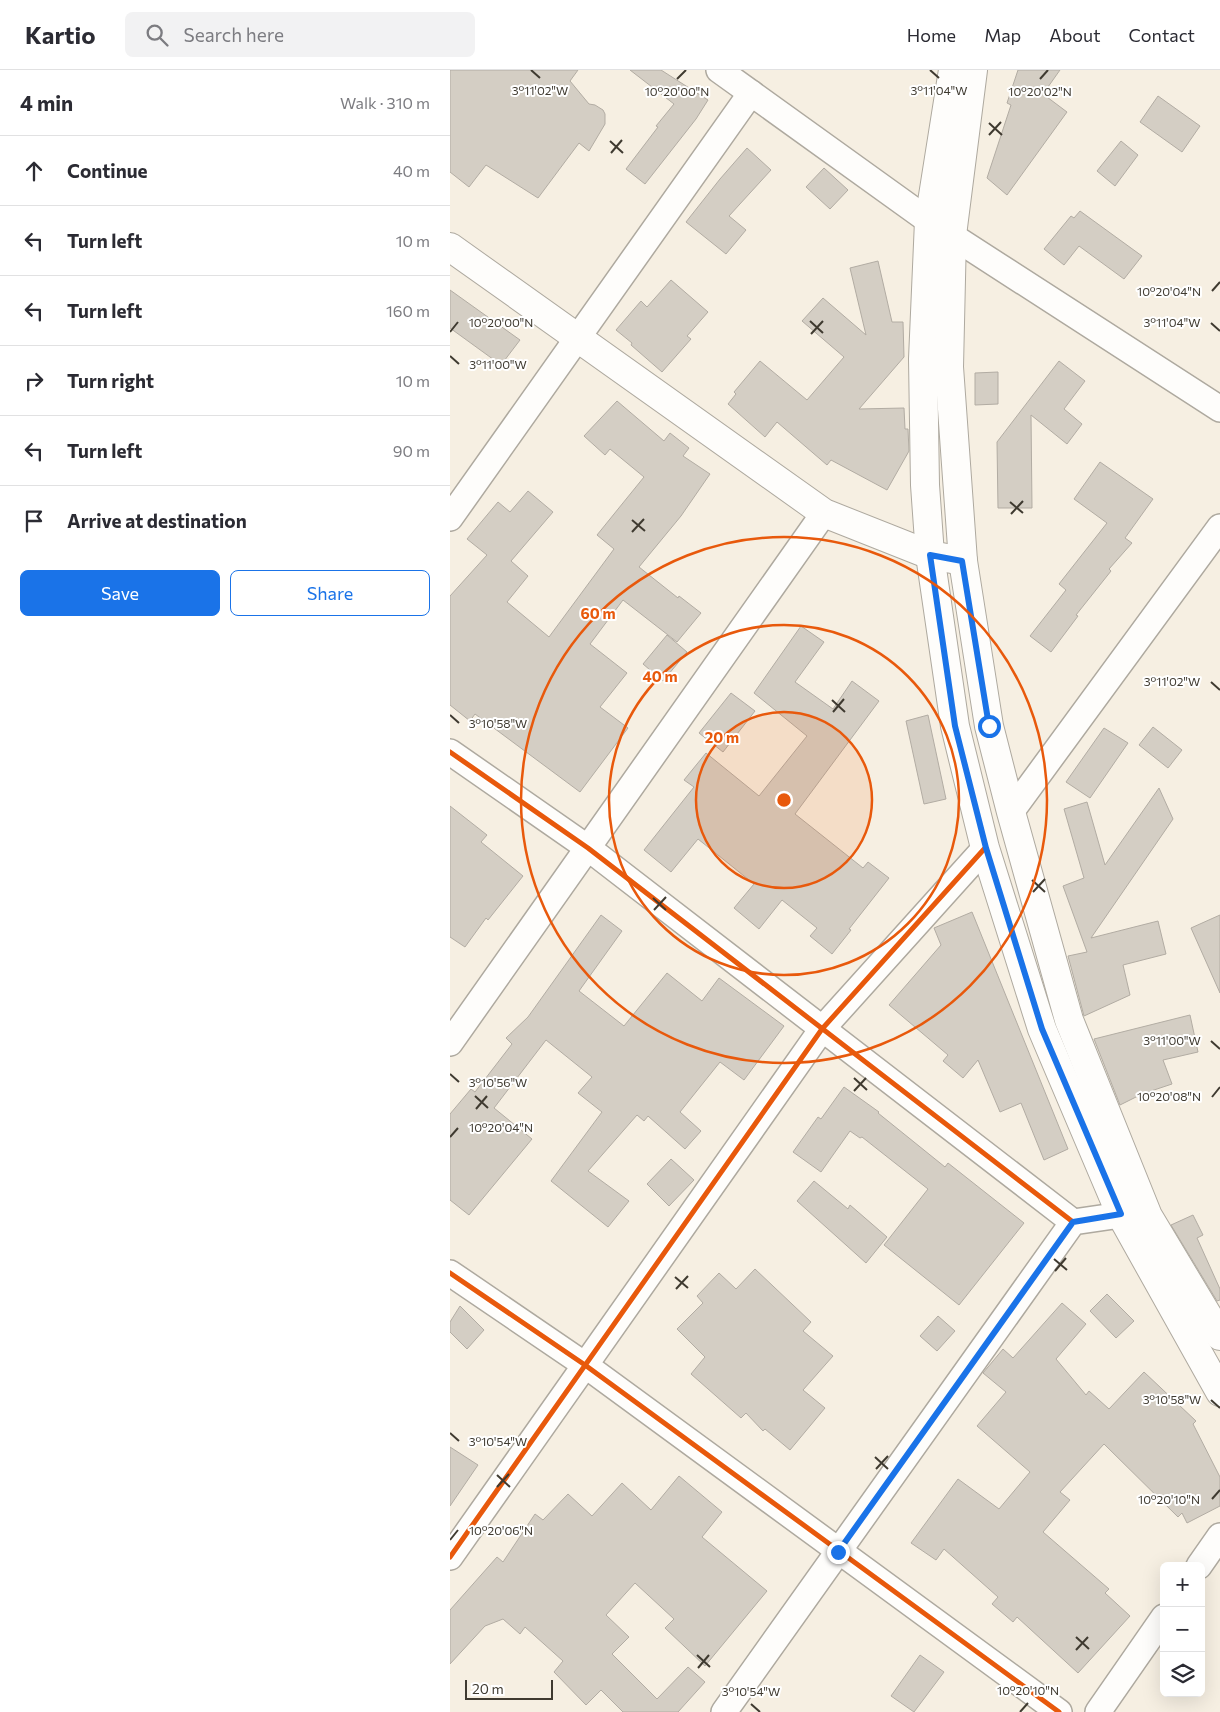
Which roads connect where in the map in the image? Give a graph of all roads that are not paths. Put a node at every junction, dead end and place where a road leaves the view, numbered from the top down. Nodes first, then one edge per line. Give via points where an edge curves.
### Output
1 (718, 70) edge
2 (953, 70) edge
3 (973, 70) edge
4 (751, 93) junction
5 (940, 228) junction
6 (450, 247) edge
7 (578, 338) junction
8 (1220, 409) edge
9 (824, 513) junction
10 (450, 518) edge
11 (1220, 527) edge
12 (930, 555) junction
13 (962, 561) junction
14 (450, 752) edge
15 (1011, 812) junction
16 (588, 848) junction
17 (986, 848) junction
18 (822, 1029) junction
19 (450, 1043) edge
20 (1121, 1214) junction
21 (1073, 1222) junction
22 (450, 1273) edge
23 (1220, 1336) edge
24 (585, 1365) junction
25 (1220, 1392) edge
26 (1220, 1536) edge
27 (838, 1552) junction
28 (450, 1557) edge
29 (1203, 1562) edge
30 (1160, 1623) edge
31 (724, 1712) edge
32 (1059, 1712) edge
33 (1098, 1712) edge

1 - 4 street
2 - 5 main road
3 - 5 main road
4 - 5 street
4 - 7 street
5 - 8 street
5 - 12 main road via 923,359
5 - 13 main road
6 - 7 main road
7 - 9 main road
7 - 10 street
9 - 12 main road
9 - 16 street
11 - 15 street
12 - 13 main road
12 - 17 main road via 955,726
13 - 15 main road via 989,726
14 - 16 street
15 - 23 main road via 1069,1020 1148,1216
16 - 18 street
16 - 19 street
17 - 18 street
17 - 20 main road via 1042,1029
18 - 21 street
18 - 24 street
20 - 21 street
20 - 25 main road
21 - 27 street
22 - 24 street
24 - 27 street
24 - 28 street
26 - 29 street
27 - 31 street
27 - 32 street
30 - 33 street

